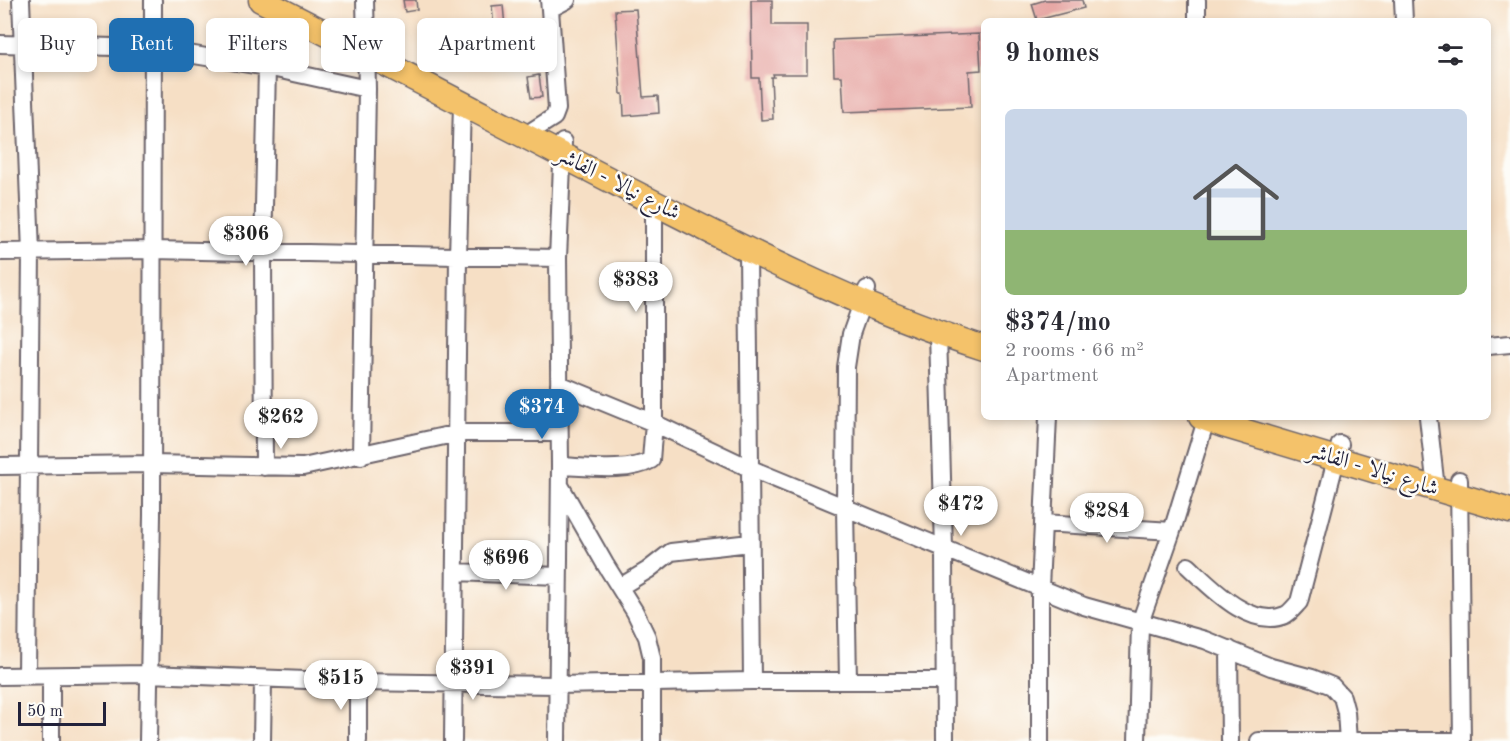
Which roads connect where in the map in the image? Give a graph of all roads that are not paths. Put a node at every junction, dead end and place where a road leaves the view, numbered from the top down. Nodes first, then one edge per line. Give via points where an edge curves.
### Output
1 (21, 0) edge
2 (153, 0) edge
3 (261, 0) edge
4 (289, 0) edge
5 (365, 0) edge
6 (567, 0) edge
7 (1197, 0) edge
8 (1403, 0) edge
9 (549, 5) edge
10 (22, 18) edge
11 (153, 18) edge
12 (366, 18) edge
13 (1197, 18) edge
14 (1404, 18) edge
15 (321, 19) edge
16 (321, 27) edge
17 (0, 44) edge
18 (18, 45) edge
19 (405, 66) edge
20 (24, 72) edge
21 (152, 72) edge
22 (267, 72) edge
23 (290, 72) edge
24 (367, 72) edge
25 (443, 86) junction
26 (367, 89) junction
27 (462, 104) junction
28 (530, 132) junction
29 (562, 148) junction
30 (654, 203) junction
31 (152, 250) junction
32 (748, 250) junction
33 (0, 252) edge
34 (30, 252) junction
35 (263, 253) junction
36 (365, 253) junction
37 (458, 257) junction
38 (558, 258) junction
39 (864, 296) junction
40 (981, 331) edge
41 (938, 333) junction
42 (1510, 344) edge
43 (1491, 346) edge
44 (981, 347) edge
45 (559, 384) junction
46 (1048, 420) edge
47 (1204, 420) edge
48 (1210, 420) edge
49 (1255, 420) edge
50 (1428, 420) edge
51 (654, 423) junction
52 (458, 433) junction
53 (559, 433) junction
54 (1338, 451) junction
55 (361, 456) junction
56 (151, 464) junction
57 (0, 466) edge
58 (28, 466) junction
59 (561, 466) junction
60 (264, 467) junction
61 (749, 468) junction
62 (1435, 481) junction
63 (560, 486) junction
64 (1459, 488) junction
65 (1510, 495) edge
66 (845, 508) junction
67 (1510, 511) edge
68 (1043, 523) junction
69 (1172, 531) junction
70 (750, 543) junction
71 (944, 549) junction
72 (1188, 566) dead end
73 (456, 572) junction
74 (558, 576) junction
75 (620, 587) junction
76 (1040, 588) junction
77 (1140, 623) junction
78 (1229, 649) junction
79 (148, 674) junction
80 (0, 676) edge
81 (27, 676) junction
82 (51, 676) junction
83 (264, 680) junction
84 (752, 681) junction
85 (848, 681) junction
86 (945, 681) junction
87 (358, 682) junction
88 (652, 682) junction
89 (454, 683) junction
90 (558, 685) junction
91 (51, 741) edge
92 (148, 741) edge
93 (262, 741) edge
94 (358, 741) edge
95 (453, 741) edge
96 (557, 741) edge
97 (652, 741) edge
98 (945, 741) edge
99 (1040, 741) edge
100 (1137, 741) edge
101 (1230, 741) edge
102 (1259, 741) edge
103 (1348, 741) edge
104 (1425, 741) edge
105 (1462, 741) edge

1 - 10 street
2 - 11 street
3 - 16 highway, شارع نيالا - الفاشر
4 - 15 highway, شارع نيالا - الفاشر
5 - 12 street
6 - 9 street
7 - 13 street
8 - 14 street
9 - 28 street via 557,109 554,117
17 - 18 street
19 - 25 highway, شارع نيالا - الفاشر
20 - 34 street
21 - 31 street
22 - 35 street
23 - 26 street
24 - 26 street
25 - 27 highway, شارع نيالا - الفاشر
25 - 28 highway, شارع نيالا - الفاشر
26 - 36 street
27 - 28 highway, شارع نيالا - الفاشر
27 - 37 street
28 - 29 highway, شارع نيالا - الفاشر
29 - 30 highway, شارع نيالا - الفاشر
29 - 38 street
29 - 39 highway, شارع نيالا - الفاشر via 753,238
30 - 32 highway, شارع نيالا - الفاشر
30 - 51 street
31 - 34 street
31 - 35 street
31 - 56 street
32 - 39 highway, شارع نيالا - الفاشر
32 - 61 street
33 - 34 street
34 - 58 street
35 - 36 street
35 - 60 street
36 - 37 street
36 - 55 street
37 - 38 street
37 - 52 street
38 - 45 street
39 - 40 highway, شارع نيالا - الفاشر
39 - 41 highway, شارع نيالا - الفاشر
39 - 66 street via 851,334 846,367
41 - 44 highway, شارع نيالا - الفاشر
41 - 71 street
42 - 43 street
45 - 51 street
45 - 53 street
46 - 68 street
47 - 69 street
48 - 54 highway, شارع نيالا - الفاشر
49 - 54 highway, شارع نيالا - الفاشر
50 - 62 street
51 - 59 street via 651,460 642,465
51 - 61 street
52 - 53 street
52 - 55 street
52 - 73 street
53 - 59 street
54 - 62 highway, شارع نيالا - الفاشر
54 - 72 street via 1299,602 1285,615 1267,618 1245,613
55 - 60 street via 303,467
56 - 58 street
56 - 60 street
56 - 79 street
57 - 58 street
58 - 81 street
59 - 63 street
61 - 66 street
61 - 70 street
62 - 64 highway, شارع نيالا - الفاشر
63 - 74 street
63 - 75 street
64 - 65 highway, شارع نيالا - الفاشر
64 - 67 highway, شارع نيالا - الفاشر
64 - 105 street
66 - 71 street
66 - 85 street
68 - 69 street
68 - 76 street
69 - 77 street
70 - 75 street via 671,552
70 - 84 street
71 - 76 street
71 - 86 street
73 - 74 street
73 - 89 street
74 - 90 street
75 - 88 street via 647,637
76 - 77 street
76 - 99 street
77 - 78 street
77 - 100 street
78 - 101 street
78 - 103 street via 1332,686 1342,697
79 - 82 street
79 - 83 street
79 - 92 street
80 - 81 street
81 - 82 street
82 - 91 street
83 - 87 street
83 - 93 street
84 - 85 street
84 - 88 street
85 - 86 street
86 - 98 street
87 - 89 street
87 - 94 street
88 - 90 street
88 - 97 street
89 - 90 street
89 - 95 street
90 - 96 street
102 - 103 street
103 - 104 street
104 - 105 street

